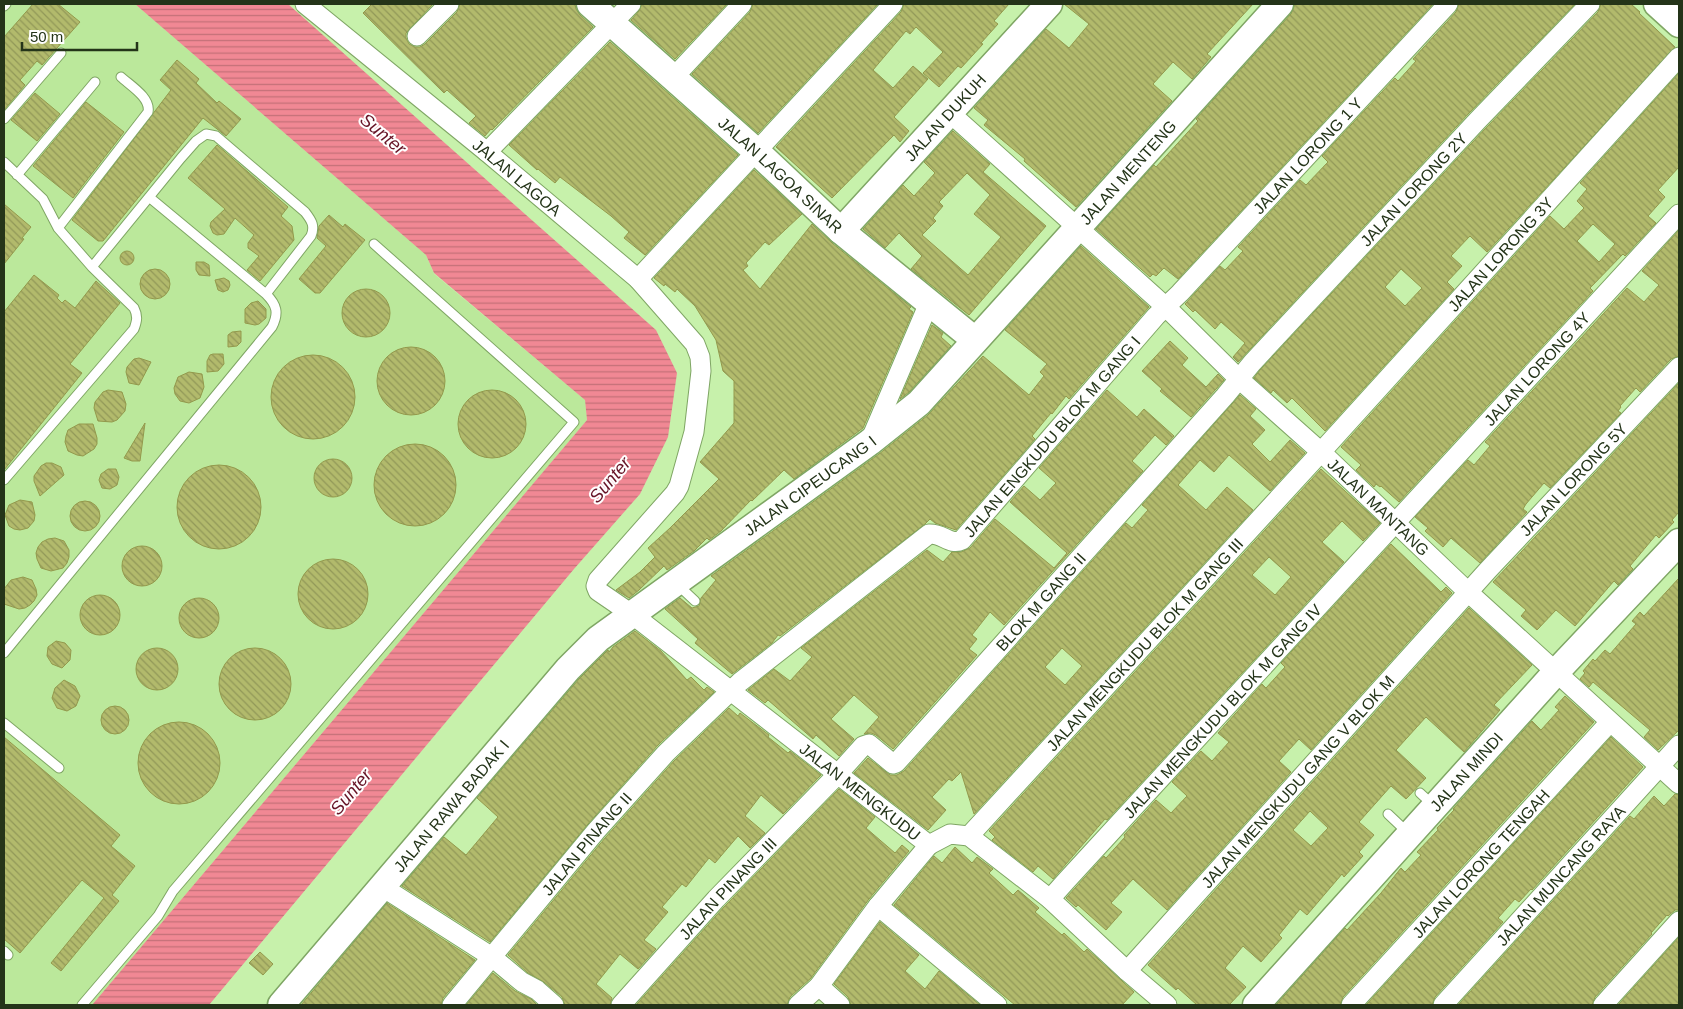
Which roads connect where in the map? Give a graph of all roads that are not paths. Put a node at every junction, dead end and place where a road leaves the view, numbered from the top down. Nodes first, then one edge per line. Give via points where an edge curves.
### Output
1 (305, 4) edge
2 (449, 4) edge
3 (590, 4) edge
4 (631, 4) edge
5 (742, 4) edge
6 (893, 4) edge
7 (1049, 4) edge
8 (1280, 4) edge
9 (1448, 4) edge
10 (1590, 4) edge
11 (1657, 4) edge
12 (612, 23) junction
13 (1679, 24) edge
14 (417, 36) dead end
15 (61, 53) dead end
16 (1679, 57) edge
17 (674, 77) junction
18 (121, 78) dead end
19 (95, 82) dead end
20 (950, 113) junction
21 (4, 119) edge
22 (756, 151) junction
23 (487, 152) junction
24 (4, 162) edge
25 (17, 175) junction
26 (149, 196) junction
27 (1679, 214) edge
28 (58, 228) junction
29 (1079, 228) junction
30 (841, 231) junction
31 (374, 244) dead end
32 (92, 267) junction
33 (638, 278) junction
34 (266, 294) junction
35 (929, 303) junction
36 (1166, 307) junction
37 (975, 340) junction
38 (1679, 367) edge
39 (1239, 379) junction
40 (870, 442) junction
41 (1321, 452) junction
42 (4, 480) edge
43 (1396, 523) junction
44 (1679, 542) edge
45 (676, 583) junction
46 (598, 592) joint
47 (1468, 592) junction
48 (695, 601) dead end
49 (633, 616) junction
50 (4, 653) edge
51 (1557, 671) junction
52 (736, 687) junction
53 (1610, 722) junction
54 (4, 723) edge
55 (1679, 745) edge
56 (1659, 767) junction
57 (59, 768) dead end
58 (837, 775) junction
59 (1679, 784) edge
60 (1388, 814) dead end
61 (1410, 835) junction
62 (969, 836) junction
63 (929, 845) junction
64 (382, 886) junction
65 (1050, 900) junction
66 (878, 906) junction
67 (1679, 921) edge
68 (492, 957) junction
69 (1127, 970) junction
70 (819, 986) junction
71 (82, 1005) edge
72 (281, 1005) edge
73 (452, 1005) edge
74 (554, 1005) edge
75 (621, 1005) edge
76 (798, 1005) edge
77 (840, 1005) edge
78 (998, 1005) edge
79 (1167, 1005) edge
80 (1256, 1005) edge
81 (1351, 1005) edge
82 (1443, 1005) edge
83 (1603, 1005) edge

1 - 23 street, JALAN LAGOA
2 - 14 street
3 - 12 street, JALAN LAGOA SINAR
4 - 12 street
5 - 17 street
6 - 22 street
7 - 20 street, JALAN DUKUH
8 - 29 street, JALAN MENTENG
9 - 36 street, JALAN LORONG 1 Y
10 - 39 street, JALAN LORONG 2Y via 1476,121
11 - 13 street
12 - 17 street, JALAN LAGOA SINAR
12 - 23 street
15 - 21 lane
16 - 41 street, JALAN LORONG 3Y
17 - 22 street, JALAN LAGOA SINAR
18 - 28 lane via 147,101 148,112
19 - 25 lane
20 - 29 street, JALAN MANTANG
20 - 30 street, JALAN DUKUH
22 - 30 street, JALAN LAGOA SINAR
22 - 33 street
23 - 33 street, JALAN LAGOA
24 - 25 lane
25 - 28 lane via 43,199
26 - 32 lane
26 - 34 lane
26 - 34 lane via 196,141 206,134 216,136 305,212 313,224 306,243
27 - 43 street, JALAN LORONG 4Y
28 - 32 lane
29 - 36 street, JALAN MANTANG
29 - 37 street, JALAN MENTENG
30 - 35 street, JALAN LAGOA SINAR
31 - 71 lane via 574,422 174,891 158,916
32 - 42 lane via 134,308 137,314 134,329
33 - 46 street, JALAN LAGOA via 695,344 700,357 694,432 675,493 598,580
34 - 50 lane via 277,309 272,327
35 - 37 street, JALAN LAGOA SINAR
35 - 40 street
36 - 39 street, JALAN MANTANG
36 - 52 street, JALAN ENGKUDU BLOK M GANG I via 962,540 952,542 942,535 929,534
37 - 40 street, JALAN CIPEUCANG I via 919,403
38 - 47 street, JALAN LORONG 5Y
39 - 41 street, JALAN MANTANG
39 - 58 street, BLOK M GANG II via 896,763 893,764 869,744 863,746
40 - 45 street, JALAN CIPEUCANG I
41 - 43 street, JALAN MANTANG
41 - 62 street, JALAN MENGKUDU BLOK M GANG III
43 - 47 street, JALAN MANTANG
43 - 65 street, JALAN MENGKUDU BLOK M GANG IV
44 - 51 street, JALAN MINDI
45 - 48 lane
45 - 49 street, JALAN CIPEUCANG I
46 - 49 street, JALAN MENGKUDU
47 - 51 street, JALAN MANTANG
47 - 69 street, JALAN MENGKUDU GANG V BLOK M
49 - 52 street, JALAN MENGKUDU
49 - 64 street, JALAN RAWA BADAK I via 598,639 568,669
51 - 53 street, JALAN MANTANG
51 - 61 street, JALAN MINDI via 1428,800
52 - 58 street, JALAN MENGKUDU
52 - 68 street, JALAN PINANG II via 666,753 609,816
53 - 56 street, JALAN MANTANG
53 - 81 street, JALAN LORONG TENGAH
54 - 57 lane
55 - 56 street, JALAN MUNCANG RAYA
56 - 59 street, JALAN MANTANG
56 - 82 street, JALAN MUNCANG RAYA
58 - 63 street, JALAN MENGKUDU
58 - 75 street, JALAN PINANG III via 716,899
60 - 61 lane
61 - 80 street, JALAN MINDI
62 - 63 street, JALAN MENGKUDU via 950,834
62 - 65 street
63 - 66 street
64 - 68 street
64 - 72 street, JALAN RAWA BADAK I
65 - 69 street
66 - 70 street
66 - 78 street
67 - 83 street
68 - 73 street, JALAN PINANG II
68 - 74 street
69 - 79 street
70 - 76 street
70 - 77 street

